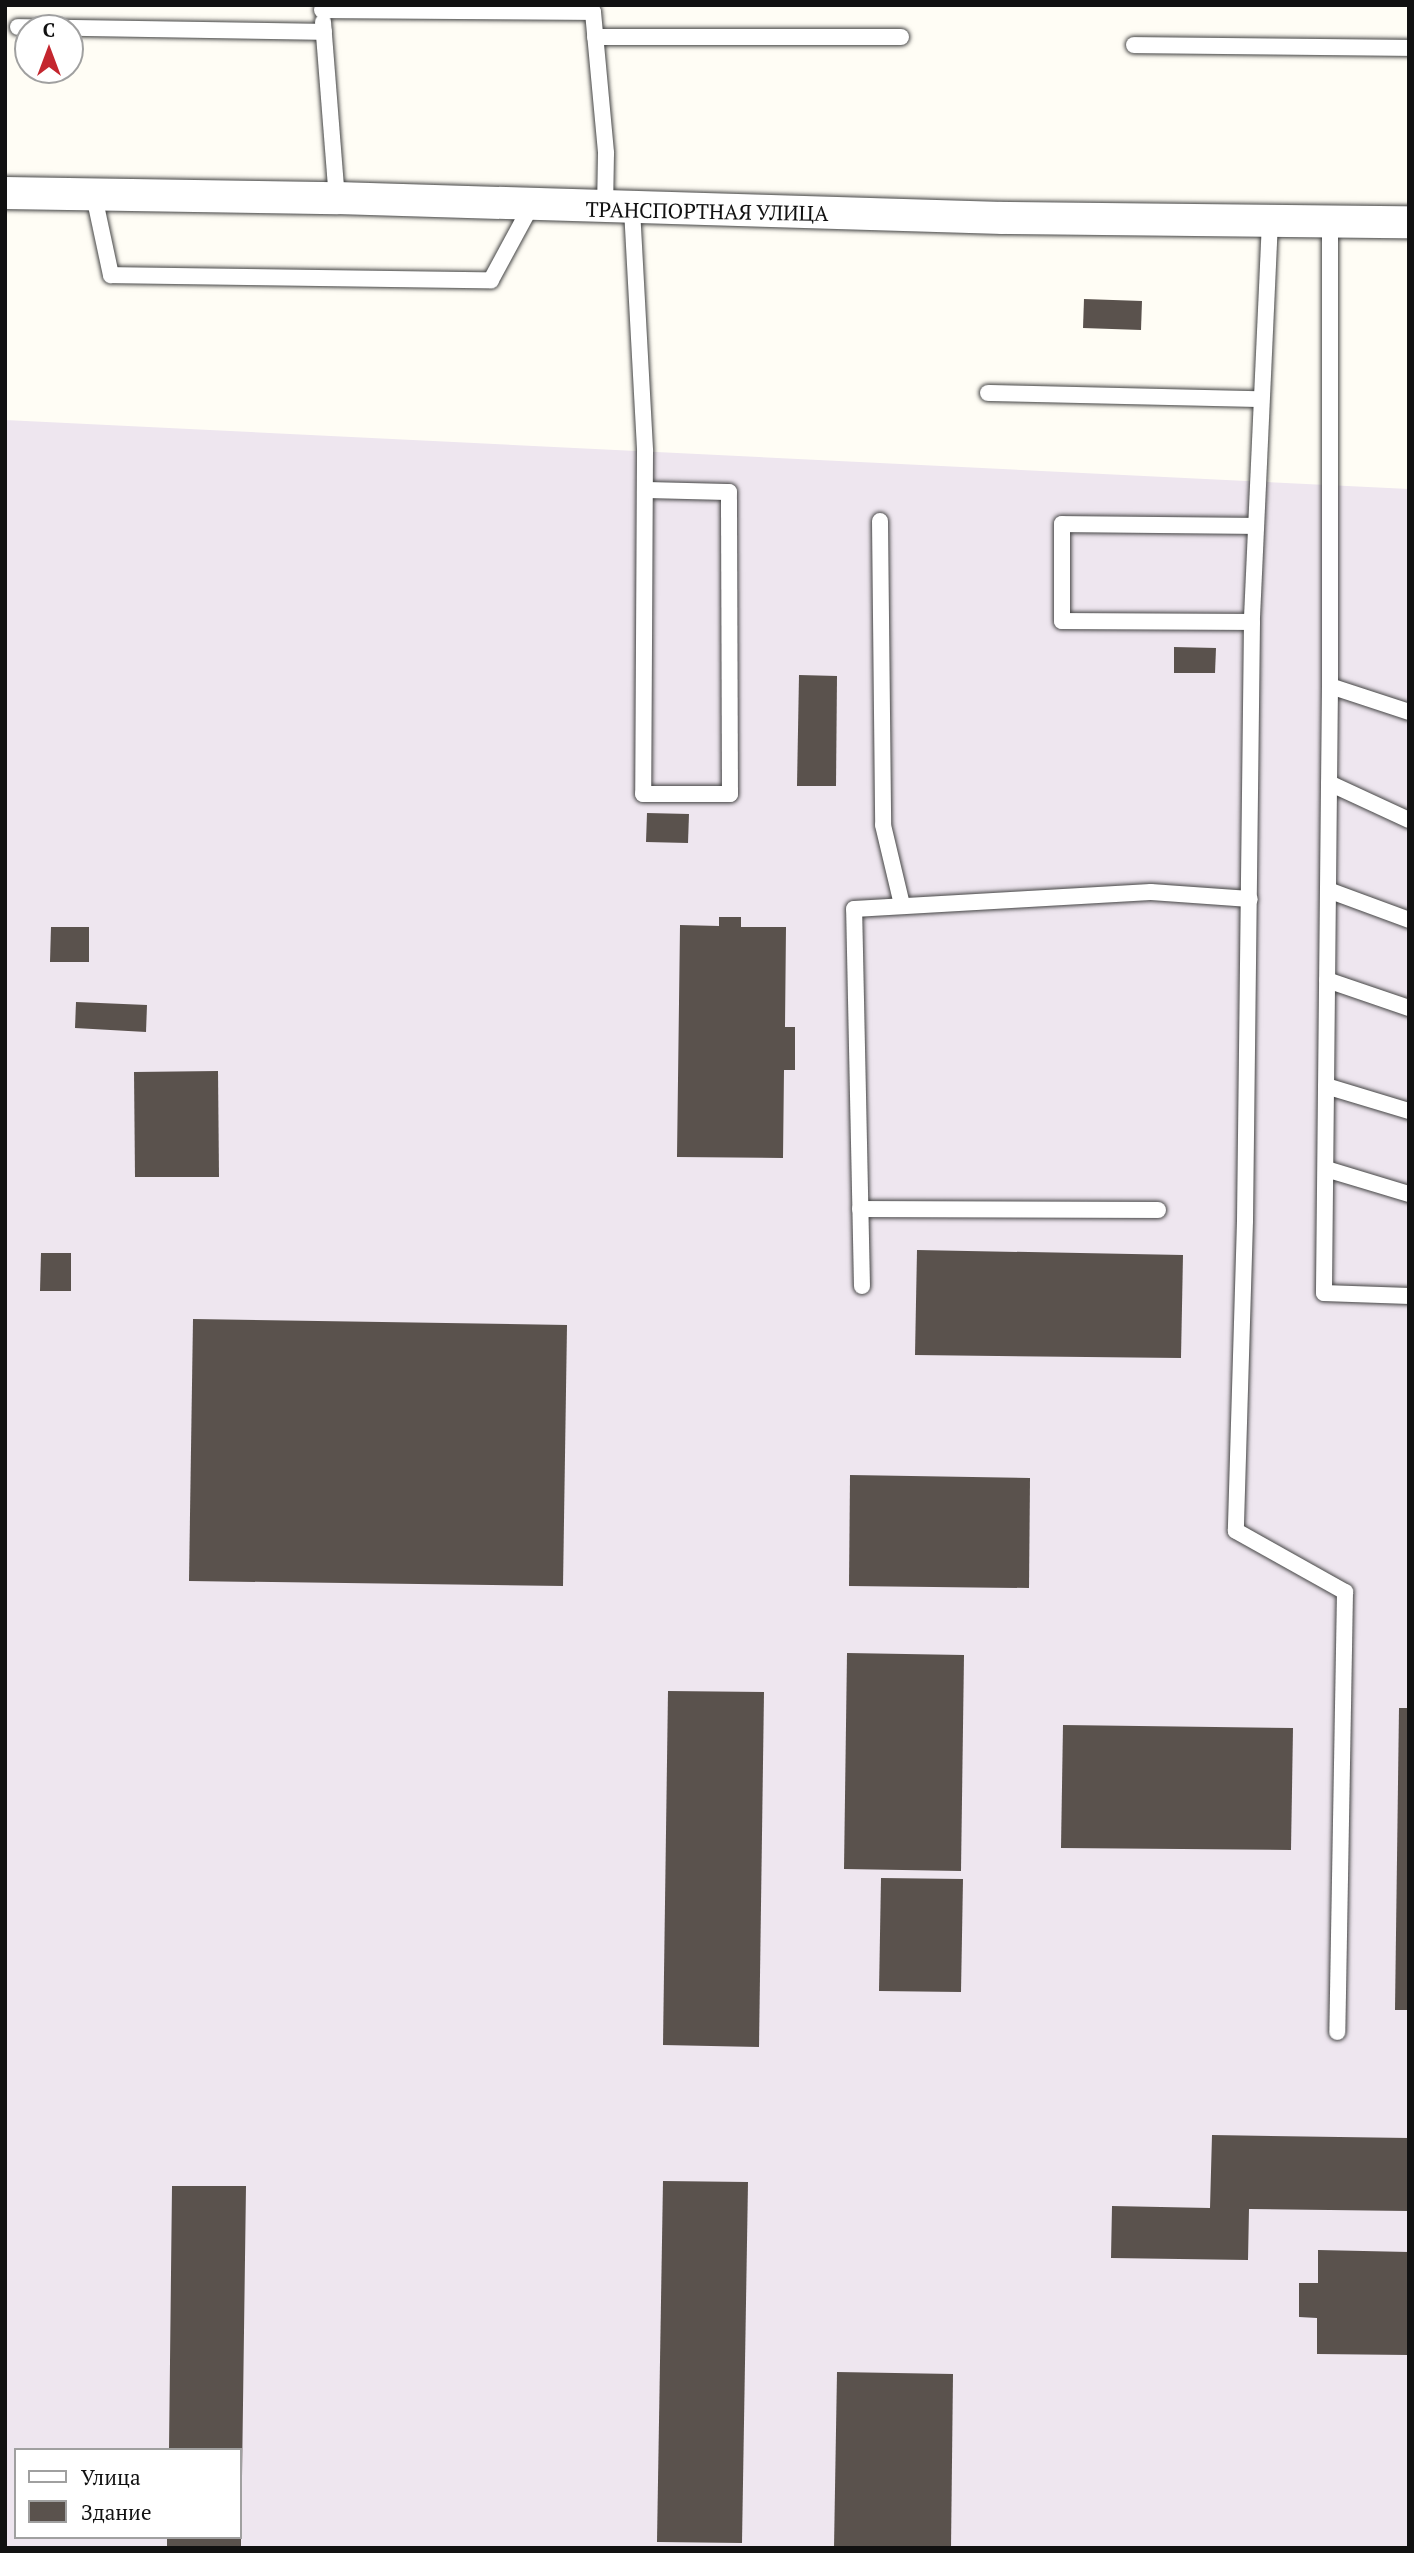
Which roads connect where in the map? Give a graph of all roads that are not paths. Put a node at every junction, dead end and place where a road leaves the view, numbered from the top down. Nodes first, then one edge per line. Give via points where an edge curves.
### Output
1 (322, 8) edge
2 (84, 28) edge
3 (324, 32) junction
4 (595, 37) junction
5 (901, 37) dead end
6 (1134, 45) dead end
7 (1409, 48) edge
8 (5, 193) edge
9 (94, 196) junction
10 (337, 198) junction
11 (531, 206) junction
12 (619, 209) junction
13 (1270, 221) junction
14 (1330, 222) junction
15 (1409, 222) edge
16 (988, 393) dead end
17 (1261, 399) junction
18 (645, 490) junction
19 (880, 521) dead end
20 (1255, 526) junction
21 (1252, 622) junction
22 (1330, 686) junction
23 (1409, 712) edge
24 (1329, 783) junction
25 (1409, 820) edge
26 (1328, 890) junction
27 (1250, 899) junction
28 (902, 905) junction
29 (1409, 920) edge
30 (1327, 980) junction
31 (1409, 1009) edge
32 (1326, 1086) junction
33 (1409, 1111) edge
34 (1326, 1169) junction
35 (1409, 1194) edge
36 (860, 1209) junction
37 (1158, 1209) dead end
38 (862, 1286) dead end
39 (1409, 1296) edge
40 (1337, 2032) dead end

1 - 3 lane
1 - 4 lane via 593,12
2 - 3 lane
3 - 10 lane
4 - 5 lane
4 - 12 lane via 606,153
6 - 7 lane
8 - 9 street, ТРАНСПОРТНАЯ УЛИЦА
9 - 10 street, ТРАНСПОРТНАЯ УЛИЦА
9 - 11 lane via 111,275 491,280
10 - 11 street, ТРАНСПОРТНАЯ УЛИЦА
11 - 12 street, ТРАНСПОРТНАЯ УЛИЦА
12 - 13 street, ТРАНСПОРТНАЯ УЛИЦА
12 - 18 lane
13 - 14 street, ТРАНСПОРТНАЯ УЛИЦА
13 - 17 lane
14 - 15 street, ТРАНСПОРТНАЯ УЛИЦА
14 - 22 lane
16 - 17 lane
17 - 20 lane
18 - 18 lane via 643,794 730,794 729,492
19 - 28 lane via 883,825
20 - 21 lane
20 - 21 lane via 1062,524 1062,621
21 - 27 lane
22 - 23 lane
22 - 24 lane
24 - 25 lane
24 - 26 lane
26 - 29 lane
26 - 30 lane
27 - 28 lane via 1151,892
27 - 40 lane via 1236,1531 1345,1592
28 - 36 lane via 854,909
30 - 31 lane
30 - 32 lane
32 - 33 lane
32 - 34 lane
34 - 35 lane
34 - 39 lane via 1324,1293
36 - 37 lane
36 - 38 lane

